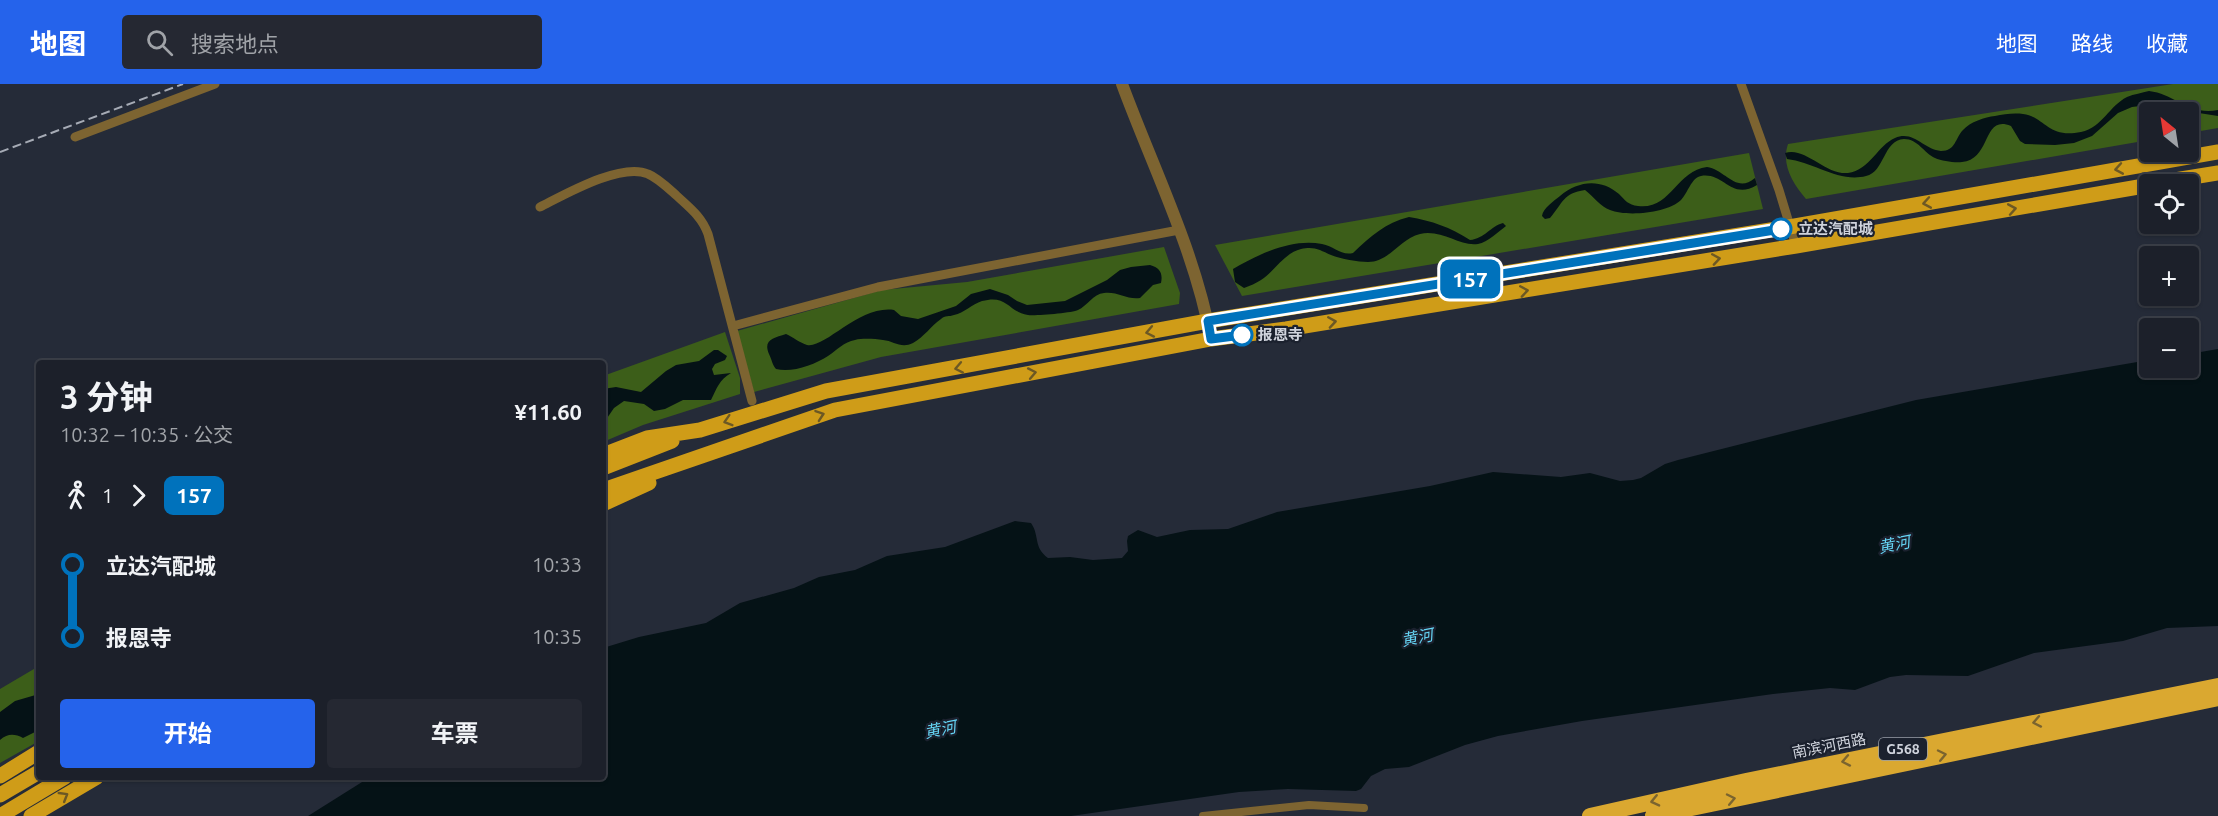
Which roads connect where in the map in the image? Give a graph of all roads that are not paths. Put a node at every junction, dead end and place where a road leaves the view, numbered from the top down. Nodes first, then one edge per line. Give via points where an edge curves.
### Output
1 (215, 84) edge
2 (1122, 84) edge
3 (1741, 84) edge
4 (75, 137) dead end
5 (2218, 152) edge
6 (2218, 173) edge
7 (2199, 176) edge
8 (2139, 186) edge
9 (540, 207) dead end
10 (1789, 227) junction
11 (1179, 231) junction
12 (1796, 246) junction
13 (1208, 321) junction
14 (733, 326) junction
15 (1211, 339) junction
16 (752, 401) dead end
17 (700, 430) junction
18 (764, 434) junction
19 (606, 454) edge
20 (606, 467) edge
21 (606, 489) edge
22 (606, 503) edge
23 (2218, 686) edge
24 (2218, 698) edge
25 (36, 754) edge
26 (36, 774) edge
27 (0, 776) edge
28 (59, 780) edge
29 (92, 780) edge
30 (0, 795) edge
31 (1364, 808) dead end
32 (0, 816) edge
33 (31, 816) edge
34 (1203, 816) edge
35 (1590, 816) edge
36 (1653, 816) edge

1 - 4 street
2 - 11 street
3 - 10 street
5 -> 10 main road
6 - 7 main road
12 -> 8 main road
9 - 14 street via 605,177 646,173 667,186 704,223
10 - 12 street
10 - 13 main road
11 - 13 street
11 - 14 street via 878,287
15 -> 12 main road
13 - 15 street
13 -> 17 main road via 826,391
14 - 16 street
18 -> 15 main road via 835,410
17 - 19 main road via 647,438
17 - 20 main road
18 - 21 main road
18 - 22 main road via 727,455
23 -> 35 highway, 南滨河西路 / G568
36 -> 24 highway, 南滨河西路 / G568
25 - 27 main road
26 - 30 main road
28 - 32 main road
33 -> 29 main road
31 - 34 street via 1309,805

